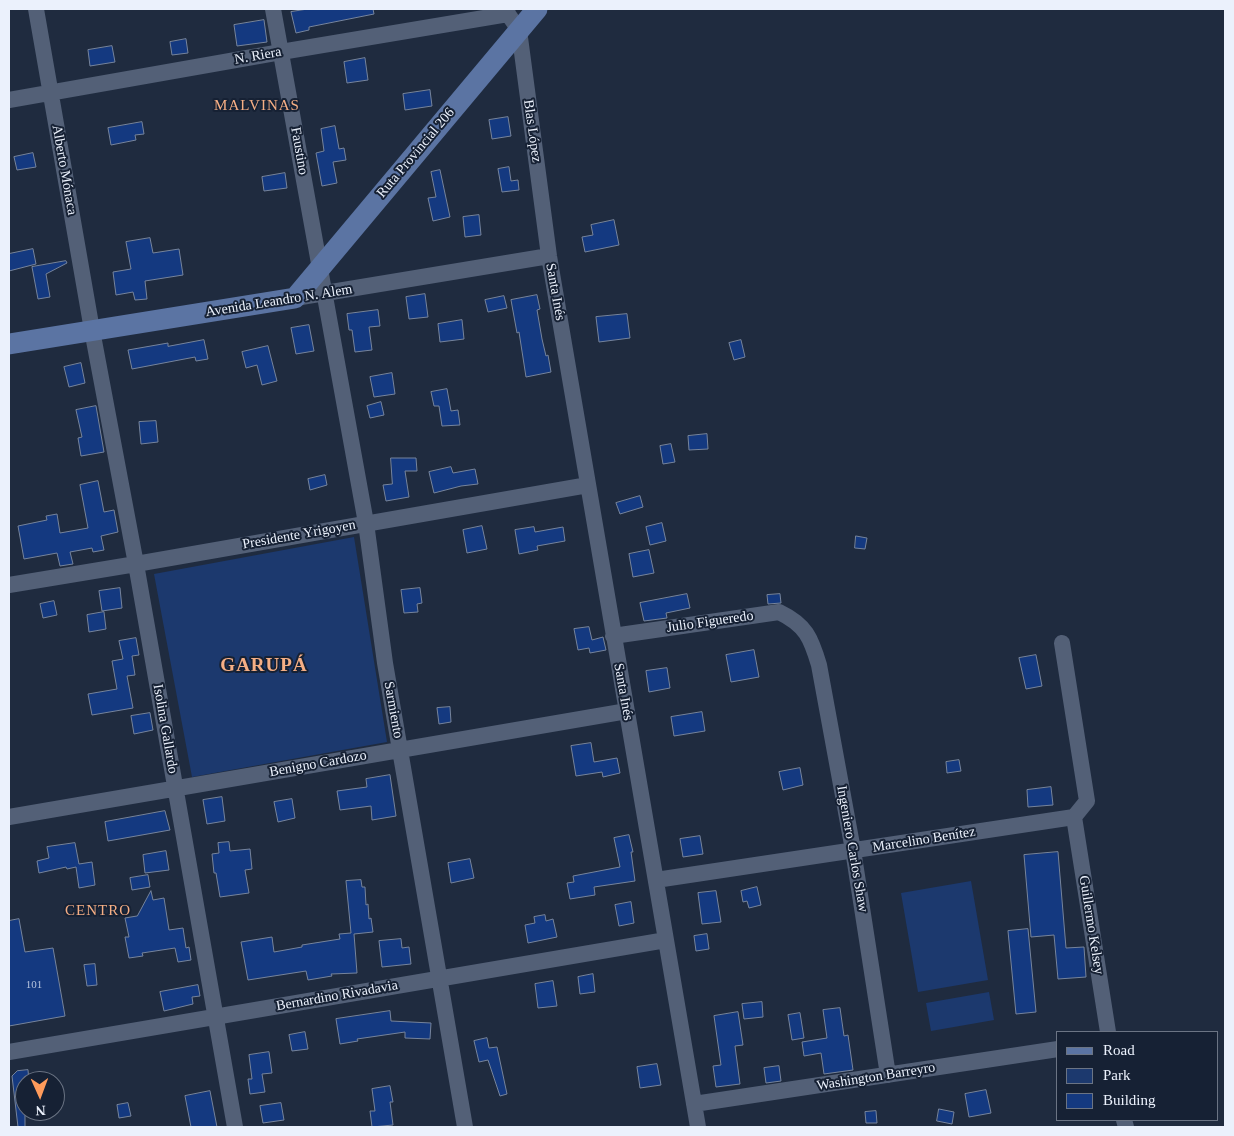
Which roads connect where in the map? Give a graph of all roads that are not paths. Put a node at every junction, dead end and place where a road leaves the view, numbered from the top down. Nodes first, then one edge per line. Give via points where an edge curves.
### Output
1 (36, 9) edge
2 (273, 9) edge
3 (536, 9) edge
4 (511, 18) edge
5 (281, 52) junction
6 (51, 92) junction
7 (9, 100) edge
8 (549, 256) junction
9 (320, 268) junction
10 (324, 293) junction
11 (295, 298) junction
12 (92, 330) junction
13 (9, 344) edge
14 (588, 485) junction
15 (366, 523) junction
16 (136, 564) junction
17 (9, 585) edge
18 (802, 627) joint
19 (613, 636) junction
20 (1062, 643) dead end
21 (627, 711) junction
22 (400, 750) junction
23 (175, 789) junction
24 (9, 817) edge
25 (1074, 817) junction
26 (853, 850) junction
27 (656, 880) junction
28 (666, 940) junction
29 (439, 979) junction
30 (216, 1017) junction
31 (1108, 1031) edge
32 (1056, 1049) edge
33 (9, 1052) edge
34 (888, 1075) junction
35 (694, 1104) junction
36 (235, 1127) edge
37 (464, 1127) edge
38 (698, 1127) edge

1 - 6 street, Alberto Mónaca
2 - 5 street, Faustino
3 - 4 main road, Ruta Provincial 206
4 - 5 street, N. Riera
4 - 8 street, Blas López
4 - 9 main road, Ruta Provincial 206
5 - 6 street, N. Riera
5 - 9 street, Faustino
6 - 7 street, N. Riera
6 - 12 street, Alberto Mónaca
8 - 10 street, Avenida Leandro N. Alem
8 - 14 street, Santa Inés
9 - 10 street, Faustino
9 - 11 main road, Ruta Provincial 206
10 - 11 street, Avenida Leandro N. Alem
10 - 15 street, Sarmiento
11 - 12 main road, Avenida Leandro N. Alem
12 - 13 main road, Avenida Leandro N. Alem
12 - 16 street, Isolina Gallardo
14 - 15 street, Presidente Yrigoyen
14 - 19 street, Santa Inés
15 - 16 street, Presidente Yrigoyen
15 - 22 street, Sarmiento
16 - 17 street, Presidente Yrigoyen
16 - 23 street, Isolina Gallardo
18 - 19 street, Julio Figueredo via 779,612
18 - 26 street, Ingeniero Carlos Shaw via 812,643 819,665
19 - 21 street, Santa Inés
20 - 25 street via 1087,801
21 - 22 street, Benigno Cardozo
21 - 27 street, Santa Inés
22 - 23 street, Benigno Cardozo
22 - 29 street, Sarmiento
23 - 24 street, Benigno Cardozo
23 - 30 street, Isolina Gallardo
25 - 26 street, Marcelino Benítez
25 - 31 street, Guillermo Kelsey
26 - 27 street, Marcelino Benítez
26 - 34 street, Ingeniero Carlos Shaw
27 - 28 street, Santa Inés
28 - 29 street, Bernardino Rivadavia
28 - 35 street, Santa Inés
29 - 30 street, Bernardino Rivadavia
29 - 37 street, Sarmiento
30 - 33 street, Bernardino Rivadavia
30 - 36 street, Isolina Gallardo
32 - 34 street, Washington Barreyro
34 - 35 street, Washington Barreyro
35 - 38 street, Santa Inés

